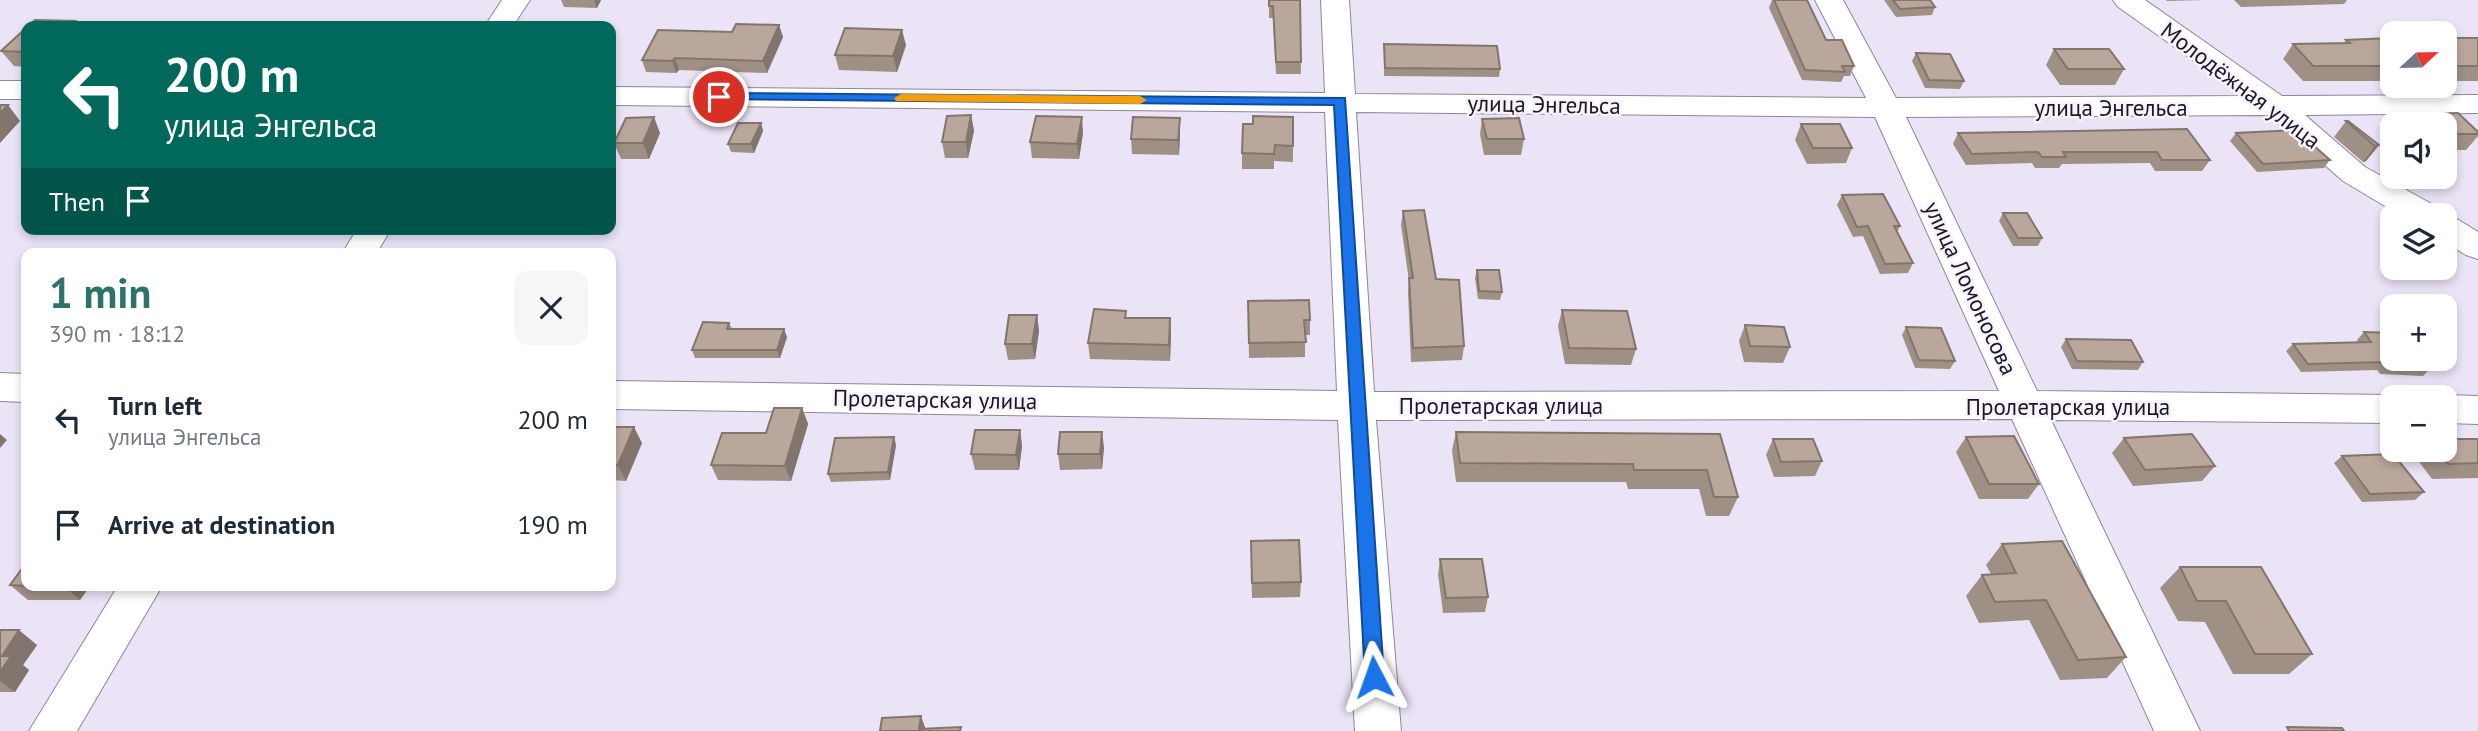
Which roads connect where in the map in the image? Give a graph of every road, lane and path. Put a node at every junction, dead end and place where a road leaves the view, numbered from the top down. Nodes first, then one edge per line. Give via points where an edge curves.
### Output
1 (516, 0) edge
2 (1335, 0) edge
3 (1829, 0) edge
4 (2127, 0) edge
5 (502, 21) edge
6 (0, 90) edge
7 (21, 90) edge
8 (616, 96) edge
9 (1340, 101) junction
10 (2478, 104) edge
11 (2278, 107) junction
12 (1886, 108) junction
13 (2404, 203) edge
14 (2457, 234) edge
15 (2478, 247) edge
16 (0, 387) edge
17 (21, 388) edge
18 (616, 395) edge
19 (1356, 405) junction
20 (2026, 405) junction
21 (2380, 409) edge
22 (2457, 409) edge
23 (2478, 410) edge
24 (138, 591) edge
25 (52, 731) edge
26 (1378, 731) edge
27 (2177, 731) edge

1 - 5 street
2 - 9 street
3 - 12 street, улица Ломоносова
4 - 11 street, Молодёжная улица
6 - 7 street
8 - 9 street, улица Энгельса
9 - 12 street, улица Энгельса
9 - 19 street
10 - 11 street, улица Энгельса
11 - 12 street, улица Энгельса
11 - 13 street, Молодёжная улица via 2354,174
12 - 20 street, улица Ломоносова
14 - 15 street
16 - 17 street
18 - 19 street, Пролетарская улица
19 - 20 street, Пролетарская улица
19 - 26 street
20 - 21 street, Пролетарская улица
20 - 27 street, улица Ломоносова
22 - 23 street
24 - 25 street

